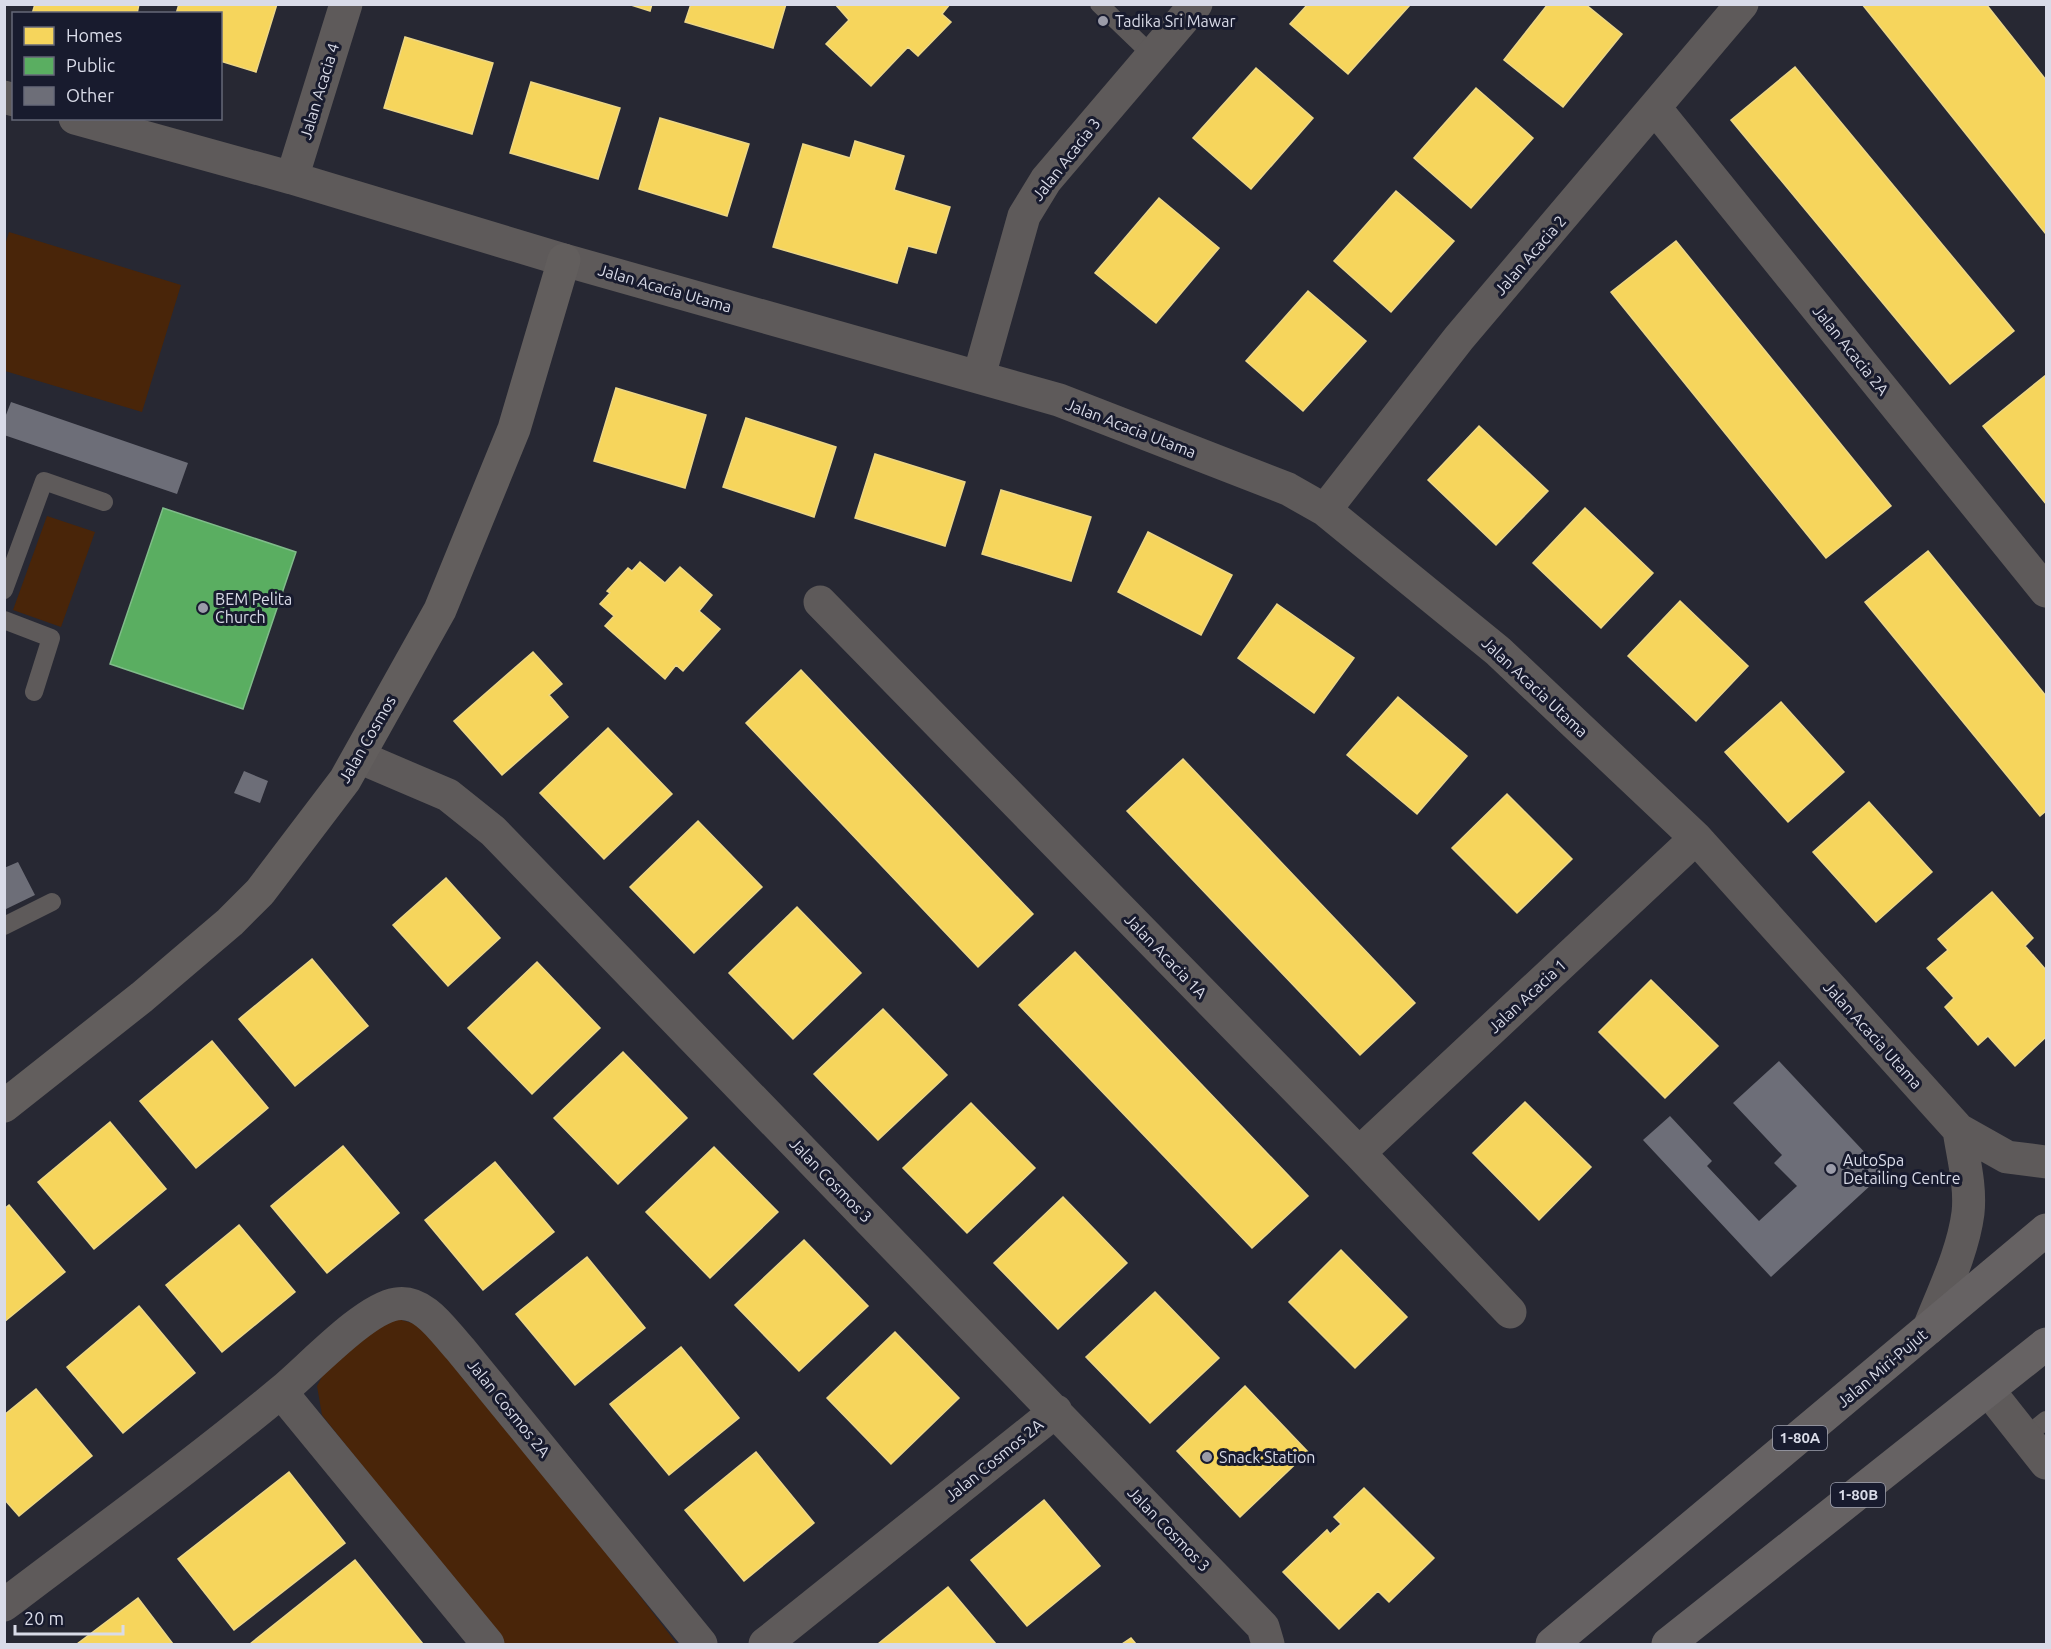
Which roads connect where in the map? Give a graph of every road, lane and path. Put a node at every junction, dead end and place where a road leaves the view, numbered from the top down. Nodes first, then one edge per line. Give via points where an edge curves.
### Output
1 (346, 4) edge
2 (1098, 4) edge
3 (1196, 4) edge
4 (1742, 4) edge
5 (1151, 54) junction
6 (1655, 108) junction
7 (82, 120) edge
8 (292, 178) junction
9 (564, 260) junction
10 (979, 376) junction
11 (104, 502) dead end
12 (1325, 510) junction
13 (4, 590) edge
14 (2046, 591) edge
15 (820, 603) dead end
16 (4, 620) edge
17 (34, 692) dead end
18 (359, 757) junction
19 (1696, 838) junction
20 (52, 902) dead end
21 (4, 926) edge
22 (4, 1106) edge
23 (1959, 1130) junction
24 (1359, 1153) junction
25 (2046, 1162) edge
26 (2046, 1230) edge
27 (1510, 1312) dead end
28 (1929, 1328) junction
29 (2046, 1344) edge
30 (1989, 1391) junction
31 (281, 1392) junction
32 (1056, 1411) junction
33 (2039, 1444) edge
34 (4, 1605) edge
35 (488, 1644) edge
36 (701, 1644) edge
37 (765, 1644) edge
38 (1268, 1644) edge
39 (1552, 1644) edge
40 (1668, 1644) edge

1 - 8 street, Jalan Acacia 4
2 - 5 lane
3 - 5 street, Jalan Acacia 3
4 - 6 street, Jalan Acacia 2
5 - 10 street, Jalan Acacia 3 via 1046,180 1024,216
6 - 12 street, Jalan Acacia 2 via 1459,338
6 - 14 street, Jalan Acacia 2A
7 - 8 street, Jalan Acacia Utama
8 - 9 street, Jalan Acacia Utama
9 - 10 street, Jalan Acacia Utama
9 - 18 street, Jalan Cosmos via 514,429 440,610
10 - 12 street, Jalan Acacia Utama via 1059,400 1288,489
11 - 13 lane via 44,481
12 - 19 street, Jalan Acacia Utama via 1498,651
15 - 24 street, Jalan Acacia 1A
16 - 17 lane via 51,638
18 - 22 street, Jalan Cosmos via 260,892 142,997
18 - 32 street, Jalan Cosmos 3 via 448,795 493,831
19 - 23 street, Jalan Acacia Utama
19 - 24 street, Jalan Acacia 1
20 - 21 lane
23 - 25 street, Jalan Acacia Utama via 2007,1157
23 - 28 street via 1968,1186 1965,1232
24 - 27 street, Jalan Acacia 1A
26 - 28 highway, Jalan Miri-Pujut / 1-80A
28 - 39 highway, Jalan Miri-Pujut / 1-80A
29 - 30 highway, 1-80B
30 - 33 street
30 - 40 highway, 1-80B
31 - 34 street, Jalan Cosmos 2A
31 - 35 street
31 - 36 street, Jalan Cosmos 2A via 372,1313 396,1304 417,1307 460,1349
32 - 37 street, Jalan Cosmos 2A
32 - 38 street, Jalan Cosmos 3 via 1263,1627

